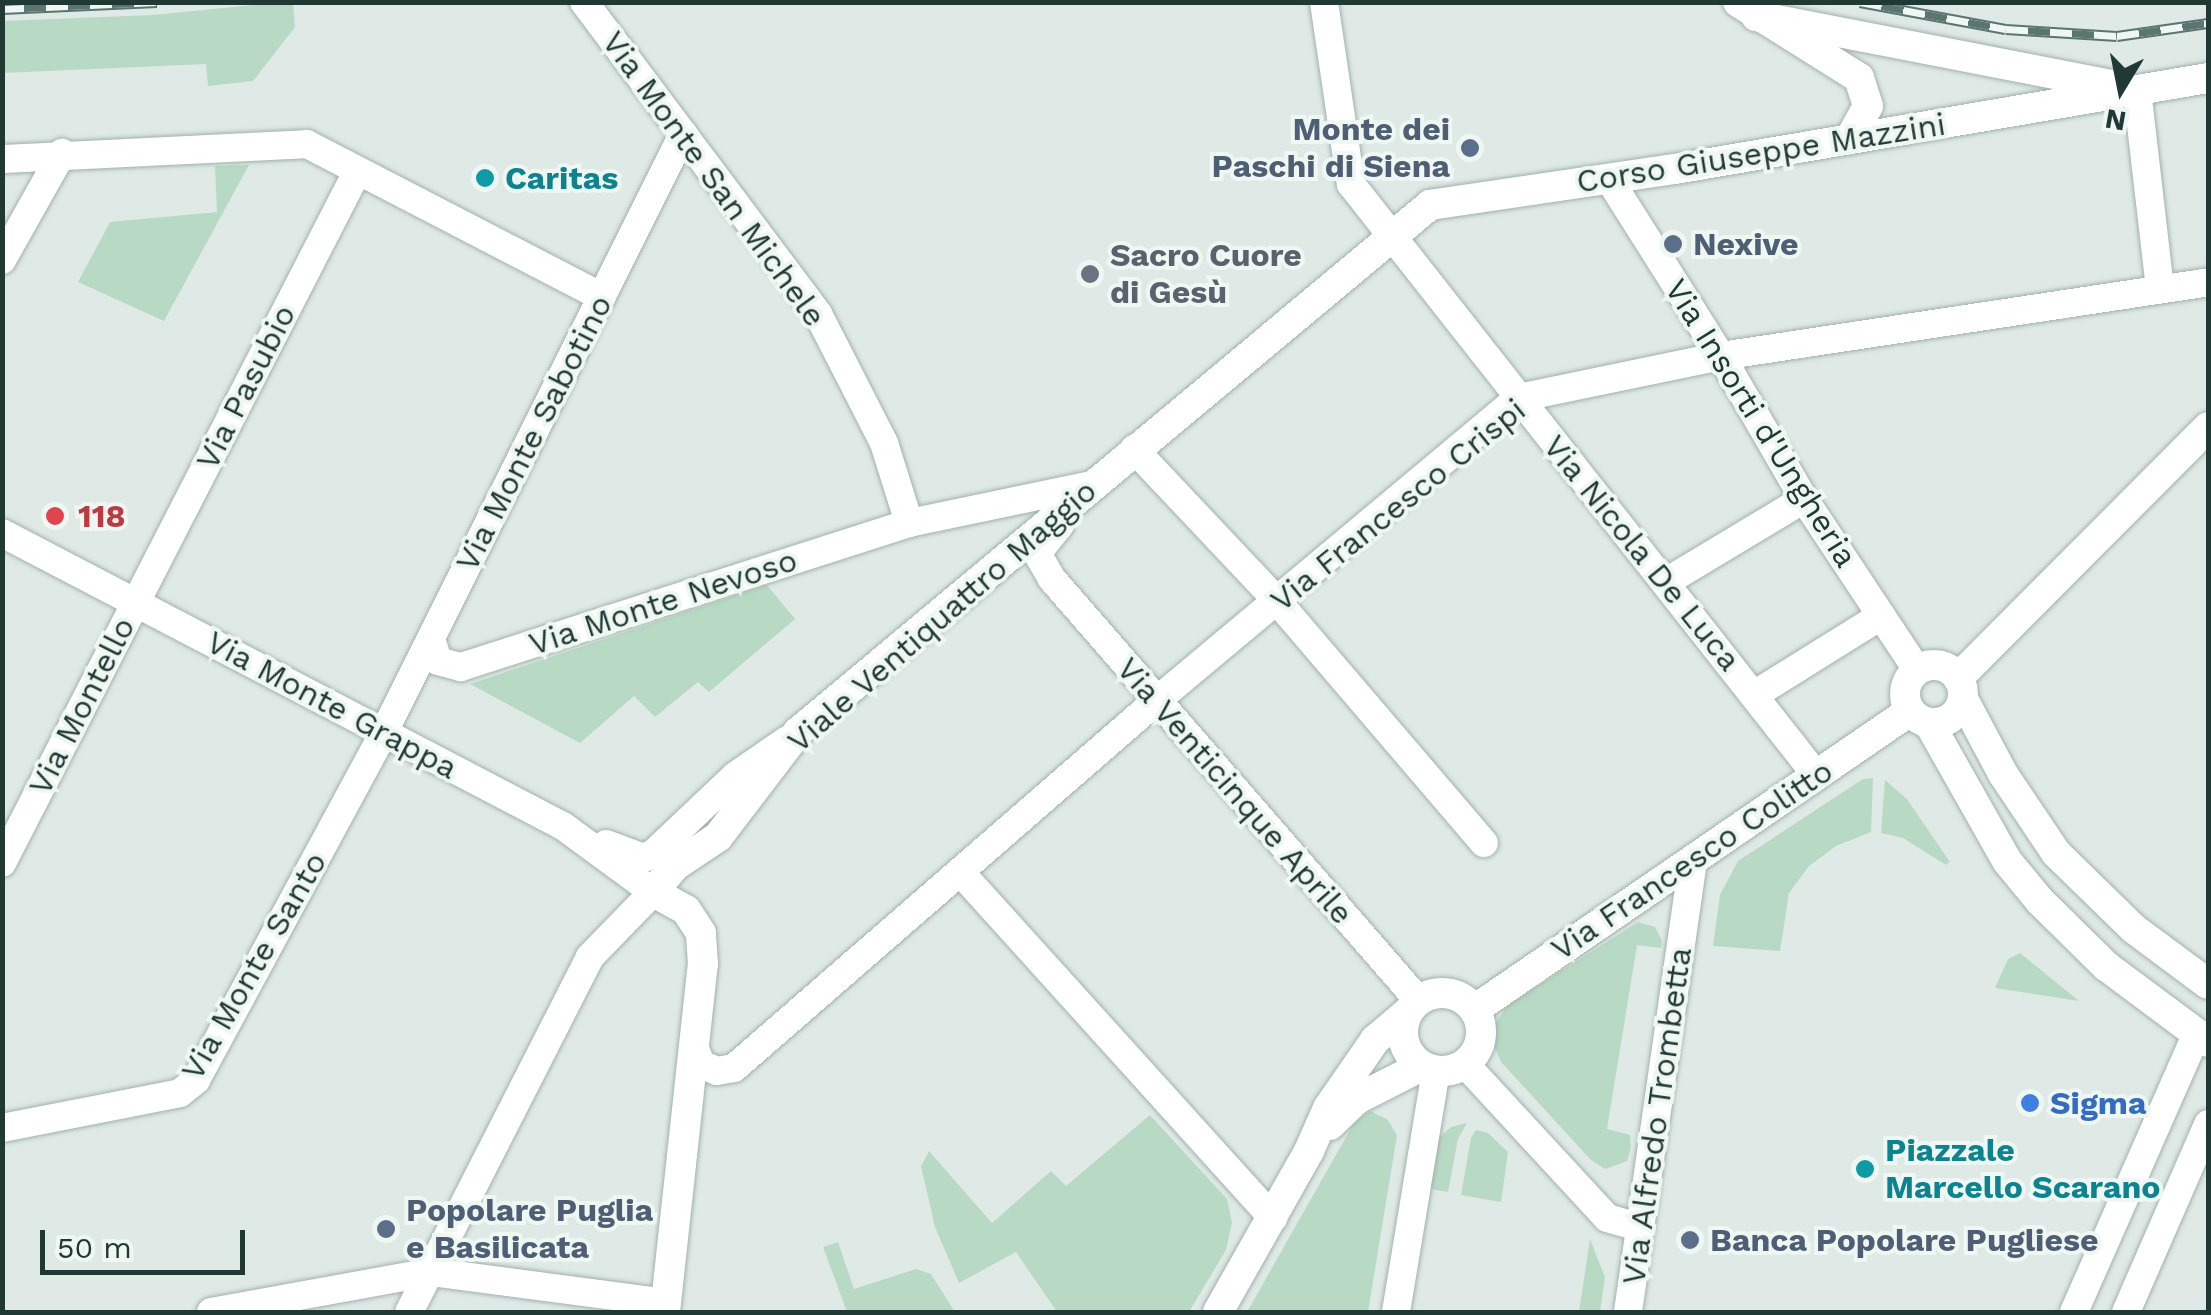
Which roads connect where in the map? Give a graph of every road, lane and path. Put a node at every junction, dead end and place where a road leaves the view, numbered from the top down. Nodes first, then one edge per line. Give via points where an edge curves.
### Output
1 (584, 2) edge
2 (1324, 2) edge
3 (1747, 9) edge
4 (2208, 78) edge
5 (2137, 90) junction
6 (683, 134) junction
7 (1850, 139) junction
8 (62, 152) junction
9 (2, 158) edge
10 (357, 172) junction
11 (1609, 179) junction
12 (1394, 235) junction
13 (2, 260) edge
14 (2208, 282) edge
15 (2160, 288) junction
16 (602, 298) junction
17 (1721, 356) junction
18 (1518, 398) junction
19 (2208, 427) edge
20 (1134, 449) junction
21 (1091, 484) junction
22 (1804, 499) junction
23 (909, 523) junction
24 (2, 533) edge
25 (1666, 582) junction
26 (134, 602) junction
27 (1278, 602) junction
28 (1881, 616) junction
29 (431, 639) junction
30 (1918, 671) junction
31 (1960, 689) junction
32 (1754, 695) junction
33 (1155, 702) junction
34 (1920, 717) junction
35 (384, 732) junction
36 (798, 732) junction
37 (1816, 775) junction
38 (563, 826) junction
39 (1484, 843) dead end
40 (1693, 860) junction
41 (2, 863) edge
42 (962, 874) junction
43 (654, 892) junction
44 (2208, 984) edge
45 (1414, 1006) junction
46 (1474, 1010) junction
47 (2202, 1039) edge
48 (694, 1046) junction
49 (1441, 1067) junction
50 (734, 1068) junction
51 (2208, 1124) edge
52 (2, 1128) edge
53 (1310, 1151) junction
54 (681, 1161) junction
55 (1273, 1218) junction
56 (1641, 1228) junction
57 (432, 1272) junction
58 (665, 1308) edge
59 (210, 1312) edge
60 (408, 1312) edge
61 (1218, 1312) edge
62 (1396, 1312) edge
63 (1628, 1312) edge
64 (2074, 1312) edge
65 (2126, 1312) edge

1 - 6 street, Via Monte San Michele
2 - 12 street, Via Nicola De Luca via 1351,184
3 - 5 main road, Corso Giuseppe Mazzini
3 - 7 main road via 1859,78 1868,106
4 - 5 main road, Corso Giuseppe Mazzini
5 - 7 main road, Corso Giuseppe Mazzini
5 - 15 street
6 - 16 street, Via Monte Sabotino
6 - 23 street, Via Monte San Michele via 818,314 884,443
7 - 11 main road, Corso Giuseppe Mazzini
8 - 9 street
8 - 10 street via 307,144
8 - 13 street
10 - 16 street
10 - 26 street, Via Pasubio
11 - 12 main road, Corso Giuseppe Mazzini via 1430,205
11 - 17 street, Via Insorti d'Ungheria
12 - 18 street, Via Nicola De Luca
12 - 20 main road, Viale Ventiquattro Maggio
14 - 15 street, Via Francesco Crispi
15 - 17 street, Via Francesco Crispi
16 - 29 street, Via Monte Sabotino
17 - 18 street, Via Francesco Crispi
17 - 22 street, Via Insorti d'Ungheria
18 - 25 street, Via Nicola De Luca
18 - 27 street, Via Francesco Crispi
19 - 31 main road
20 - 21 main road, Viale Ventiquattro Maggio
20 - 27 street
21 - 23 street
21 - 33 street, Via Venticinque Aprile via 1085,500 1037,553 1052,580
21 - 36 main road, Viale Ventiquattro Maggio
22 - 25 street
22 - 28 street, Via Insorti d'Ungheria
23 - 29 street, Via Monte Nevoso via 462,667 438,661
24 - 26 street, Via Monte Grappa
25 - 32 street, Via Nicola De Luca
26 - 35 street, Via Monte Grappa
26 - 41 street, Via Montello
27 - 33 street, Via Francesco Crispi
27 - 39 street
28 - 30 street, Via Insorti d'Ungheria
28 - 32 street
29 - 35 street, Via Monte Sabotino
30 - 31 main road via 1937,666
30 - 34 main road via 1906,690
31 - 34 main road via 1949,719
31 - 44 main road via 2002,774 2056,852 2134,930
32 - 37 street, Via Nicola De Luca
33 - 42 street, Via Francesco Crispi
33 - 45 street, Via Venticinque Aprile
34 - 37 main road, Via Francesco Colitto
34 - 47 main road via 2007,860 2040,901 2082,945
35 - 38 street, Via Monte Grappa
35 - 52 street, Via Monte Santo via 196,1080 180,1094
36 - 38 street via 735,776 644,858
36 - 43 main road, Viale Ventiquattro Maggio via 718,837 676,865
37 - 40 main road, Via Francesco Colitto
38 - 43 street, Via Monte Grappa
40 - 46 main road, Via Francesco Colitto
40 - 56 street, Via Alfredo Trombetta
42 - 50 street, Via Francesco Crispi
42 - 55 street
43 - 48 main road via 686,910 701,932
43 - 57 street, Viale Ventiquattro Maggio via 590,957
45 - 46 main road via 1448,994
45 - 49 main road via 1404,1042
45 - 53 main road via 1375,1040 1352,1072
46 - 49 main road via 1481,1038
47 - 64 street
48 - 50 street via 700,1064
48 - 54 main road
49 - 53 main road via 1357,1099
49 - 56 street via 1607,1218
49 - 62 street
50 - 54 street, Via Francesco Crispi via 700,1106
51 - 65 street
53 - 55 main road
54 - 58 main road
55 - 61 main road
56 - 63 street, Via Alfredo Trombetta
57 - 58 street
57 - 59 street
57 - 60 street, Viale Ventiquattro Maggio

